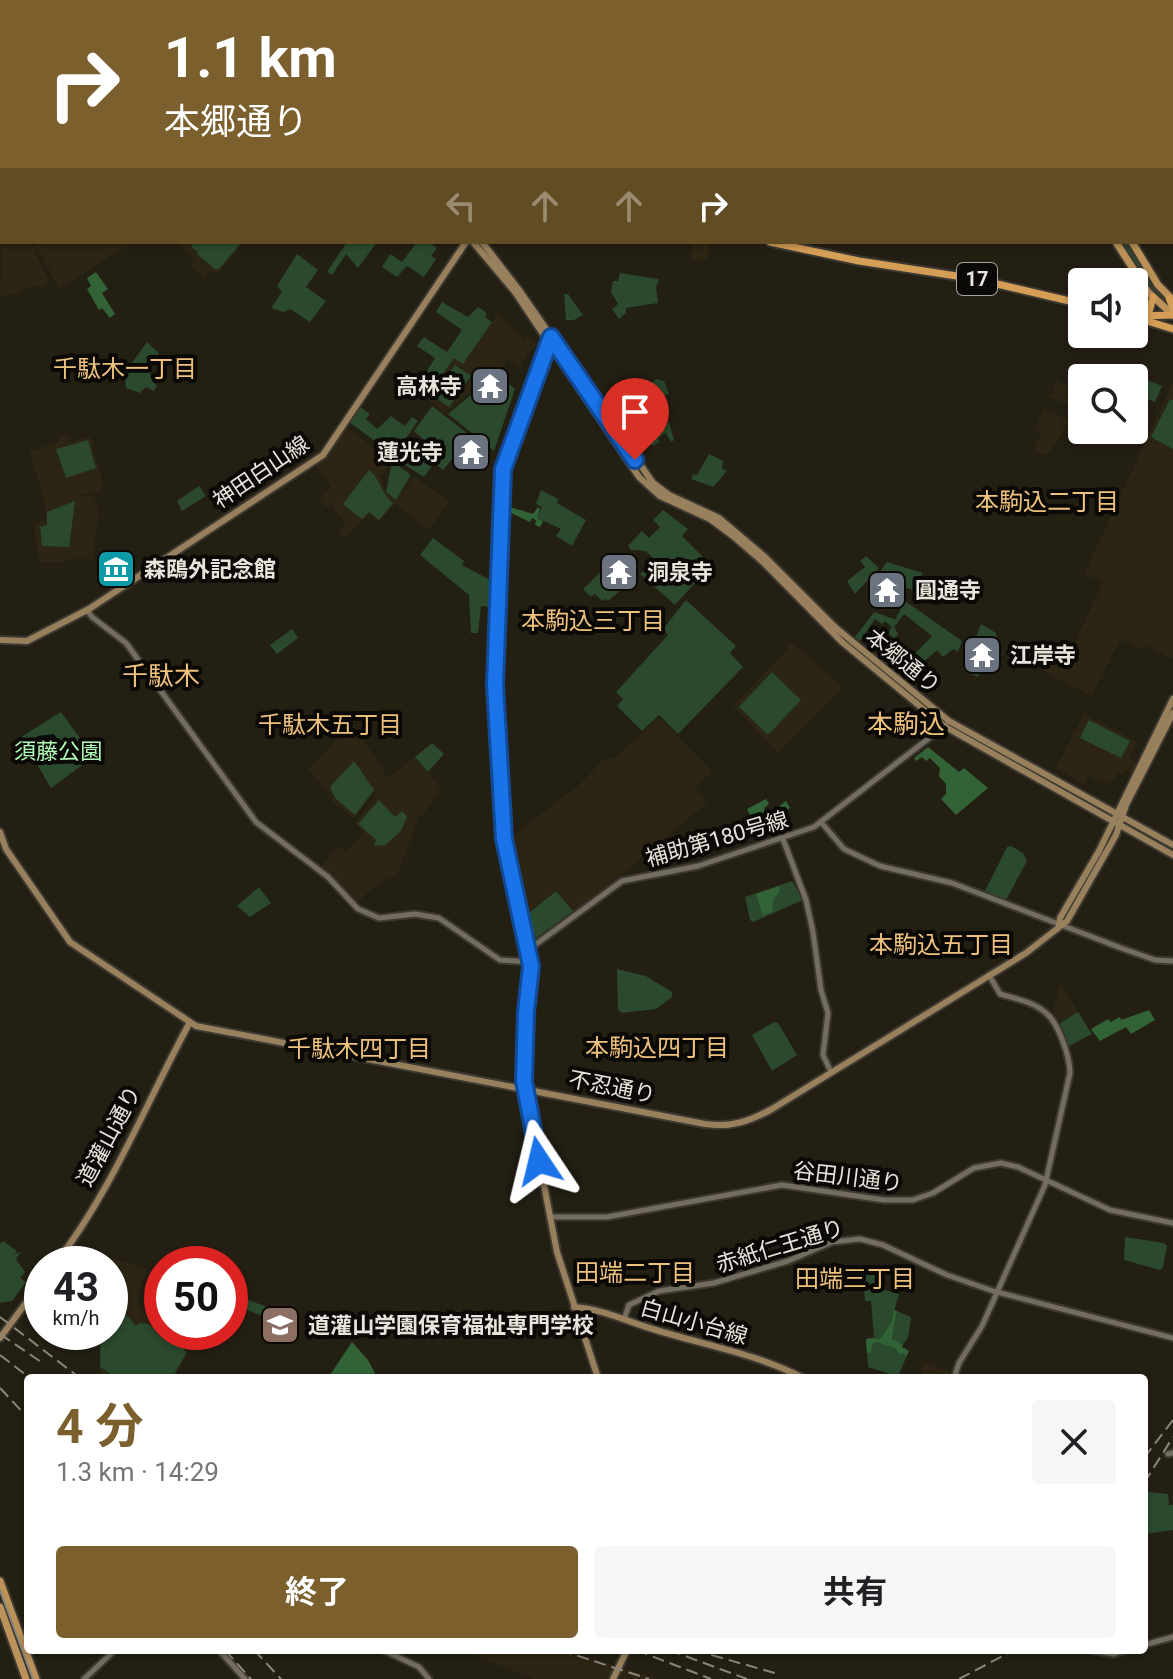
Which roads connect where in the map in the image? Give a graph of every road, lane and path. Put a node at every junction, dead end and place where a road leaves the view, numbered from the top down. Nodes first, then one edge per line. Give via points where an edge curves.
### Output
1 (465, 244) edge
2 (475, 244) edge
3 (484, 244) edge
4 (779, 244) edge
5 (1117, 244) edge
6 (1133, 244) edge
7 (1153, 297) junction
8 (1171, 299) edge
9 (1068, 301) edge
10 (1173, 308) edge
11 (1148, 312) edge
12 (1148, 316) edge
13 (1173, 316) edge
14 (1148, 320) edge
15 (1161, 325) junction
16 (1173, 329) edge
17 (550, 340) junction
18 (711, 516) junction
19 (87, 610) junction
20 (0, 640) edge
21 (1173, 699) edge
22 (1173, 713) edge
23 (947, 724) junction
24 (1120, 814) junction
25 (1113, 820) junction
26 (821, 822) junction
27 (1120, 825) junction
28 (0, 832) edge
29 (783, 839) junction
30 (1173, 845) edge
31 (1173, 855) edge
32 (1059, 926) junction
33 (528, 950) junction
34 (1173, 961) edge
35 (530, 962) junction
36 (989, 974) junction
37 (190, 1022) junction
38 (831, 1072) junction
39 (525, 1088) junction
40 (1046, 1182) junction
41 (550, 1217) junction
42 (1173, 1223) edge
43 (68, 1246) edge
44 (997, 1292) junction
45 (24, 1305) edge
46 (574, 1307) junction
47 (624, 1320) junction
48 (0, 1338) edge
49 (1173, 1338) edge
50 (597, 1374) edge
51 (793, 1374) edge
52 (956, 1374) edge
53 (0, 1581) edge
54 (0, 1607) edge
55 (1173, 1637) edge
56 (1148, 1644) edge
57 (24, 1646) edge
58 (27, 1654) edge
59 (111, 1654) edge
60 (223, 1654) edge
61 (391, 1654) edge
62 (625, 1654) edge
63 (26, 1679) edge
64 (36, 1679) edge
65 (84, 1679) edge
66 (245, 1679) edge
67 (429, 1679) edge
68 (613, 1679) edge

1 - 19 main road, 神田白山線 via 323,455
2 - 17 main road
3 - 17 main road
4 - 9 highway, 17
5 - 7 main road
6 - 8 main road
7 - 11 highway
7 - 13 main road
8 - 10 highway
12 - 13 highway
13 - 15 highway
14 - 15 highway
15 - 16 highway
17 - 18 main road via 653,483
17 - 33 main road via 502,482 495,685 499,761 505,846
18 - 23 main road, 本郷通り via 842,642
18 - 23 main road, 本郷通り via 765,557 846,638
19 - 20 main road, 神田白山線 via 27,641
19 - 35 street via 126,643 256,822 328,877 358,909 379,918 439,918 500,960
21 - 24 main road, 不忍通り
22 - 24 main road, 不忍通り
23 - 24 main road, 本郷通り
23 - 25 main road, 本郷通り
23 - 26 street, 補助第180号線
24 - 25 main road, 不忍通り
24 - 27 main road, 不忍通り
24 - 30 main road, 本郷通り
25 - 27 main road, 本郷通り
25 - 32 main road, 不忍通り
26 - 29 street, 補助第180号線
26 - 32 street via 844,849 880,866 952,883
27 - 31 main road, 本郷通り
27 - 32 main road, 不忍通り via 1089,886
28 - 37 main road, 不忍通り via 66,938
29 - 33 street, 補助第180号線 via 698,866 622,881
29 - 38 street via 813,932 828,1013 823,1055
32 - 34 street
32 - 36 main road, 不忍通り
33 - 35 main road
35 - 39 main road
36 - 38 main road, 不忍通り
36 - 40 street via 1000,994 1049,1014 1070,1062
37 - 39 main road, 不忍通り
37 - 43 main road, 道灌山通り
38 - 39 main road, 不忍通り via 765,1113 731,1125
39 - 41 main road
40 - 41 street, 谷田川通り via 1018,1167 991,1163 910,1201 782,1185 607,1217
40 - 42 street, 谷田川通り via 1110,1210
40 - 44 street
41 - 46 main road
44 - 47 street, 赤紙仁王通り via 883,1245 852,1239 714,1283 647,1295 629,1305
44 - 49 street, 赤紙仁王通り
44 - 52 street
45 - 48 main road
46 - 47 main road, 白山小台線
46 - 50 main road
47 - 51 main road, 白山小台線
53 - 57 main road
54 - 63 main road
55 - 56 street
58 - 64 main road
59 - 65 street
60 - 66 street
61 - 67 street via 419,1667
62 - 68 main road

